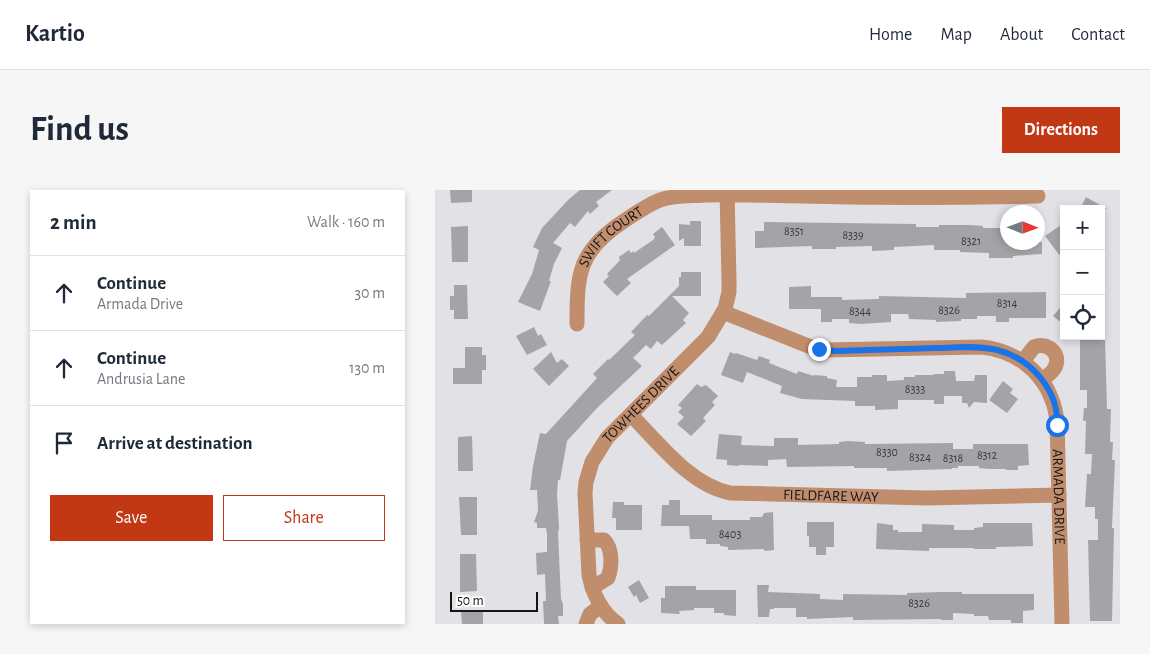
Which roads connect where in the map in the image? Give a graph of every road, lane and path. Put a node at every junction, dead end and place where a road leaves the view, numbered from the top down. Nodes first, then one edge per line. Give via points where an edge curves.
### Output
1 (727, 192) edge
2 (1038, 196) dead end
3 (723, 312) junction
4 (577, 324) dead end
5 (1023, 361) junction
6 (1041, 380) junction
7 (631, 415) junction
8 (1059, 495) junction
9 (587, 540) junction
10 (592, 588) junction
11 (601, 606) junction
12 (586, 624) edge
13 (618, 624) edge
14 (1062, 624) edge

1 - 2 street, SWIFT COURT via 907,199
1 - 3 street, TOWHEES DRIVE via 729,292
1 - 4 street, SWIFT COURT via 661,200 604,235 589,252 580,272
3 - 5 street via 824,350 981,347 1003,351
3 - 7 street, TOWHEES DRIVE via 708,337
5 - 6 street
5 - 6 street via 1031,348 1038,345 1048,346 1054,351 1057,357 1055,368
6 - 8 street, ARMADA DRIVE via 1052,399 1057,419
7 - 8 street, FIELDFARE WAY via 694,477 723,491 927,498
7 - 9 street, TOWHEES DRIVE via 607,438 592,462 586,482
8 - 14 street, ARMADA DRIVE
9 - 10 street, TOWHEES DRIVE
9 - 10 street via 603,540 610,551 608,578
10 - 11 street, TOWHEES DRIVE
11 - 12 street via 590,614
11 - 13 street, TOWHEES DRIVE

